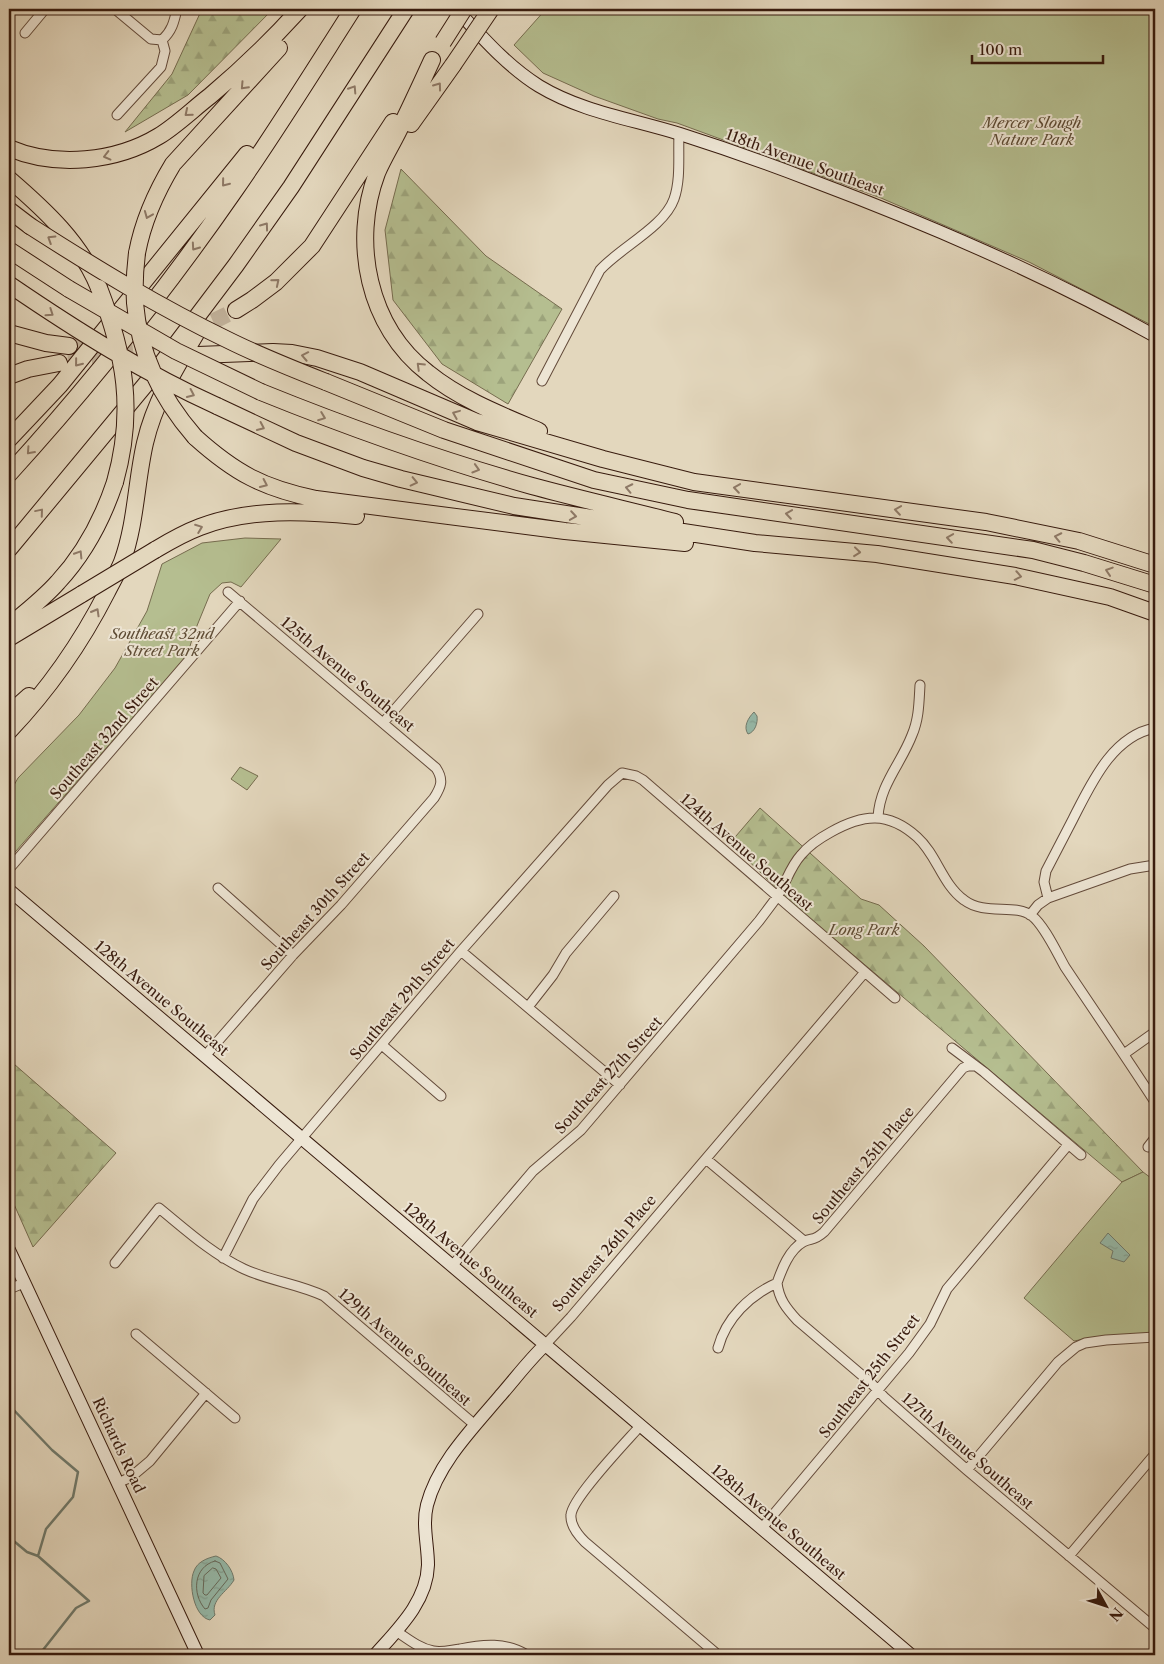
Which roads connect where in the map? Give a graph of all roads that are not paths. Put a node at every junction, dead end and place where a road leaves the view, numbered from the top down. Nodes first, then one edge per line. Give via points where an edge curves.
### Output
1 (45, 9) edge
2 (115, 9) edge
3 (177, 9) edge
4 (300, 9) edge
5 (310, 9) edge
6 (406, 9) edge
7 (455, 9) edge
8 (464, 9) edge
9 (491, 9) edge
10 (351, 13) edge
11 (25, 33) dead end
12 (162, 40) junction
13 (432, 60) junction
14 (117, 114) dead end
15 (679, 134) junction
16 (9, 148) edge
17 (9, 179) edge
18 (369, 203) junction
19 (9, 210) edge
20 (9, 250) edge
21 (236, 265) junction
22 (9, 285) edge
23 (236, 310) tunnel mouth
24 (9, 333) edge
25 (1155, 336) edge
26 (69, 346) tunnel mouth
27 (198, 355) dead end
28 (59, 363) tunnel mouth
29 (9, 376) edge
30 (542, 381) dead end
31 (9, 438) edge
32 (603, 459) junction
33 (9, 474) edge
34 (565, 531) junction
35 (755, 543) junction
36 (808, 547) junction
37 (9, 549) edge
38 (1155, 565) edge
39 (1155, 586) edge
40 (228, 592) dead end
41 (240, 601) junction
42 (1155, 613) edge
43 (478, 614) dead end
44 (9, 626) edge
45 (9, 638) edge
46 (70, 653) junction
47 (920, 685) dead end
48 (9, 714) edge
49 (383, 722) junction
50 (1155, 728) edge
51 (9, 731) edge
52 (622, 772) joint
53 (442, 782) joint
54 (878, 817) junction
55 (1155, 865) edge
56 (9, 869) edge
57 (218, 888) dead end
58 (9, 890) edge
59 (614, 896) dead end
60 (777, 897) junction
61 (1048, 898) junction
62 (1030, 915) junction
63 (461, 951) junction
64 (293, 955) junction
65 (865, 972) junction
66 (895, 998) dead end
67 (528, 1007) junction
68 (1155, 1032) edge
69 (382, 1045) junction
70 (952, 1048) dead end
71 (1124, 1054) junction
72 (206, 1056) junction
73 (974, 1066) junction
74 (620, 1086) junction
75 (441, 1096) dead end
76 (1155, 1102) edge
77 (302, 1138) junction
78 (1155, 1138) edge
79 (1068, 1145) junction
80 (1148, 1147) dead end
81 (1081, 1155) dead end
82 (706, 1159) junction
83 (804, 1241) junction
84 (9, 1250) edge
85 (223, 1258) junction
86 (115, 1263) dead end
87 (452, 1266) junction
88 (24, 1283) junction
89 (777, 1283) junction
90 (9, 1289) edge
91 (136, 1334) dead end
92 (1155, 1337) edge
93 (545, 1345) junction
94 (718, 1348) dead end
95 (878, 1390) junction
96 (206, 1393) junction
97 (235, 1418) dead end
98 (475, 1425) junction
99 (640, 1425) junction
100 (1155, 1454) edge
101 (967, 1470) junction
102 (118, 1483) junction
103 (762, 1528) junction
104 (1070, 1556) junction
105 (1155, 1628) edge
106 (396, 1631) junction
107 (198, 1655) edge
108 (375, 1655) edge
109 (527, 1655) edge
110 (718, 1655) edge
111 (912, 1655) edge

1 - 11 street
2 - 12 street via 151,39
3 - 12 street via 174,24
4 -> 16 highway via 237,74 148,142 99,158 80,160 46,157
5 -> 34 highway, bridge via 173,164 152,205 136,253 135,303 140,337 159,386 195,437 226,463 263,484 287,493 340,504
21 -> 6 highway
7 - 15 street, 118th Avenue Southeast via 494,49 540,86 582,107
8 - 13 highway, bridge
18 -> 9 highway, bridge via 400,142
10 -> 31 highway via 212,198 60,385
10 -> 33 highway via 188,256 103,366
12 - 14 street via 165,50 161,67
13 - 18 highway via 378,173
23 -> 13 highway via 276,282 312,246
15 - 25 street, 118th Avenue Southeast via 811,180 960,239
15 - 30 street via 677,189 669,209 600,270
44 -> 17 highway, bridge via 42,599 74,562 102,514 115,482 125,443 124,376 115,330 95,278 57,224
32 -> 18 highway via 445,386 408,355 384,320 372,292 366,258
39 -> 19 highway, bridge via 1033,550 688,500 594,480 444,430 269,359 185,318 96,268
20 -> 35 highway, bridge via 176,351 322,417 432,456 533,486
37 -> 21 highway via 150,379
46 -> 21 highway via 122,563 145,442 155,410 170,378
22 -> 35 highway, bridge via 158,378 296,443 363,468 538,510
24 - 26 highway
32 -> 27 highway via 477,422 360,372 317,358 273,352
28 - 29 highway
38 -> 32 highway via 1079,541 986,522 694,482
34 - 36 highway via 693,544
45 -> 34 highway, bridge via 155,550 200,527 227,519 254,514 320,513
35 - 36 highway
36 -> 42 highway via 878,554 1015,576 1110,597
40 - 41 street, 125th Avenue Southeast
41 - 49 street, 125th Avenue Southeast
41 - 56 street, Southeast 32nd Street
43 - 49 street
46 - 48 highway
46 - 51 highway via 50,684
47 - 54 street via 916,726 881,796
49 - 53 street, 125th Avenue Southeast via 436,768
50 - 61 street via 1145,730 1111,755 1091,784 1046,871 1044,882
52 - 60 street, 124th Avenue Southeast via 643,780
52 - 63 street, Southeast 29th Street
53 - 64 street, Southeast 30th Street via 434,798 342,905
54 - 60 street, Southeast 27th Street via 852,821 811,844 794,864
54 - 62 street via 899,824 918,838 948,885 970,905 1018,910
55 - 61 street via 1130,869
57 - 64 street
58 - 72 street, 128th Avenue Southeast
59 - 67 street via 566,953
60 - 65 street, 124th Avenue Southeast
60 - 74 street, Southeast 27th Street
61 - 62 street
62 - 71 street via 1039,923
63 - 67 street
63 - 69 street, Southeast 29th Street
64 - 72 street, Southeast 30th Street
65 - 66 street, 124th Avenue Southeast
65 - 82 street, Southeast 26th Place
67 - 74 street
68 - 71 street
69 - 75 street
69 - 77 street, Southeast 29th Street
70 - 73 street
71 - 76 street
72 - 77 street, 128th Avenue Southeast
73 - 79 street
73 - 83 street, Southeast 25th Place via 963,1068 824,1232 815,1240
74 - 87 street, Southeast 27th Street via 576,1135 533,1171
77 - 85 street, Southeast 29th Street via 253,1200
77 - 87 street, 128th Avenue Southeast
78 - 80 street
79 - 81 street
79 - 95 street, Southeast 25th Street via 947,1289 930,1324
82 - 83 street
82 - 93 street, Southeast 26th Place
83 - 89 street, Southeast 25th Place via 787,1260
84 - 88 street, Richards Road
85 - 86 street, 129th Avenue Southeast via 159,1208
85 - 98 street, 129th Avenue Southeast via 259,1275 324,1296
87 - 93 street, 128th Avenue Southeast
88 - 90 street
88 - 102 street, Richards Road
89 - 94 street via 751,1298 724,1328
89 - 95 street, 127th Avenue Southeast via 787,1309
91 - 96 street
92 - 101 street via 1092,1342 1076,1347 1058,1362
93 - 98 street, Southeast 26th Place
93 - 99 street, 128th Avenue Southeast
95 - 101 street, 127th Avenue Southeast
95 - 103 street, Southeast 25th Street
96 - 97 street
96 - 102 street via 146,1465
98 - 106 street, Southeast 26th Place via 433,1489 424,1524 426,1581 415,1605
99 - 103 street, 128th Avenue Southeast
99 - 110 street via 579,1497 570,1517 574,1529 584,1542
100 - 104 street
101 - 104 street, 127th Avenue Southeast
102 - 107 street, Richards Road
103 - 111 street, 128th Avenue Southeast
104 - 105 street, 127th Avenue Southeast
106 - 108 street, Southeast 26th Place
106 - 109 street via 435,1652 495,1644

